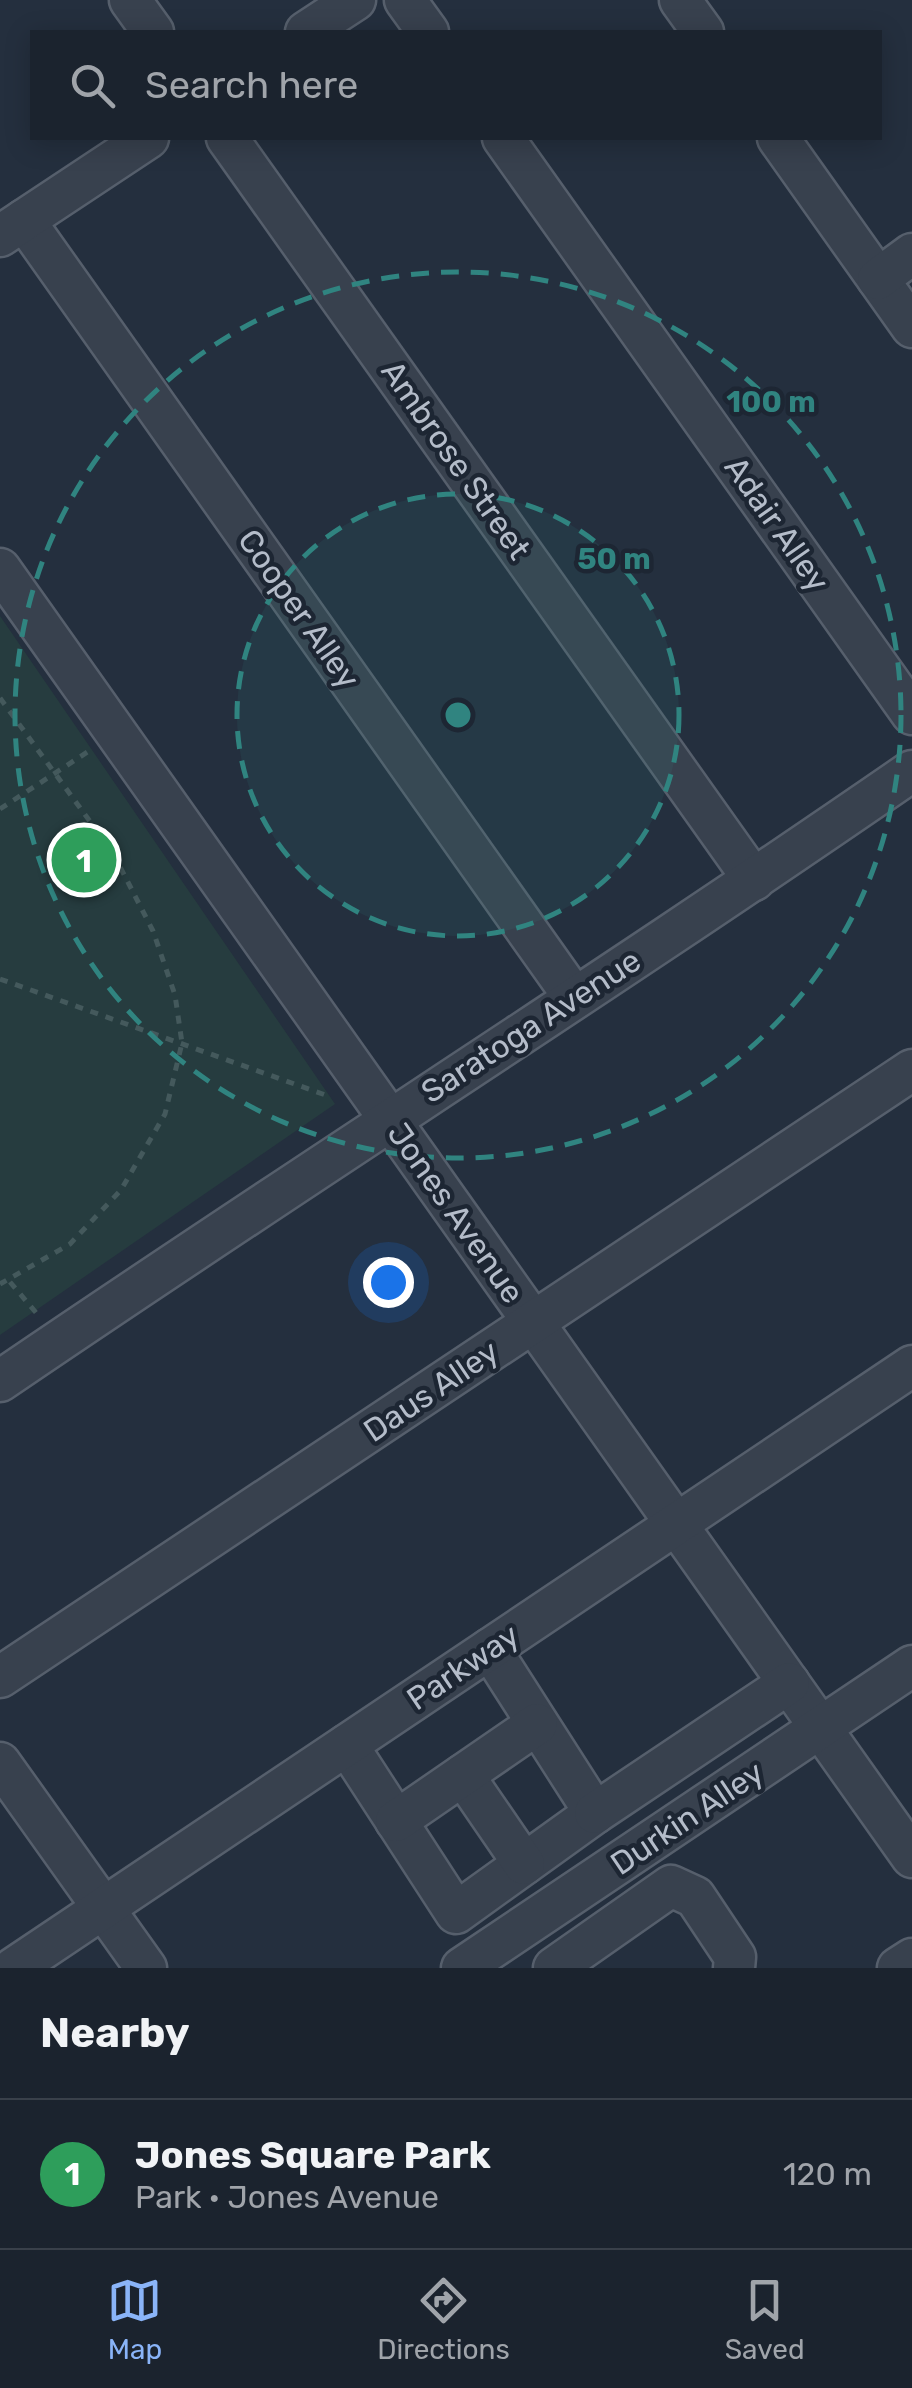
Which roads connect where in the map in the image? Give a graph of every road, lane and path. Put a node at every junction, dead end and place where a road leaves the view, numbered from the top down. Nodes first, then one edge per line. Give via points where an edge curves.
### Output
1 (130, 0) edge
2 (354, 0) edge
3 (405, 0) edge
4 (680, 0) edge
5 (152, 30) edge
6 (309, 30) edge
7 (427, 30) edge
8 (702, 30) edge
9 (145, 140) edge
10 (228, 140) edge
11 (504, 140) edge
12 (779, 140) edge
13 (12, 228) edge
14 (912, 254) edge
15 (878, 279) junction
16 (912, 327) edge
17 (0, 570) edge
18 (0, 698) edge
19 (912, 714) edge
20 (116, 733) junction
21 (912, 771) edge
22 (55, 773) junction
23 (0, 809) edge
24 (754, 880) junction
25 (0, 979) edge
26 (574, 997) junction
27 (182, 1043) junction
28 (912, 1070) edge
29 (338, 1100) dead end
30 (390, 1119) junction
31 (9, 1281) junction
32 (0, 1284) edge
33 (534, 1323) junction
34 (60, 1341) junction
35 (912, 1366) edge
36 (0, 1381) edge
37 (676, 1524) junction
38 (490, 1649) junction
39 (912, 1666) edge
40 (0, 1676) edge
41 (788, 1683) junction
42 (538, 1724) junction
43 (821, 1728) junction
44 (347, 1745) junction
45 (0, 1764) edge
46 (463, 1775) junction
47 (594, 1813) junction
48 (396, 1821) junction
49 (912, 1857) edge
50 (524, 1864) junction
51 (103, 1909) junction
52 (912, 1958) edge
53 (14, 1968) edge
54 (146, 1968) edge
55 (462, 1968) edge
56 (554, 1968) edge
57 (734, 1968) edge
58 (898, 1968) edge

1 - 5 street
2 - 6 street
3 - 7 street
4 - 8 street
9 - 13 street
10 - 24 street, Ambrose Street
11 - 19 street, Adair Alley
12 - 15 street
13 - 26 street, Cooper Alley
14 - 15 street
15 - 16 street
17 - 20 street, Jones Avenue
18 - 22 path
20 - 22 path
20 - 30 street, Jones Avenue
21 - 24 street, Saratoga Avenue
22 - 23 path
22 - 27 path via 113,853 152,931 176,995
24 - 26 street, Saratoga Avenue
25 - 27 path
26 - 30 street, Saratoga Avenue
27 - 29 path
27 - 31 path via 165,1114 121,1190 70,1244
28 - 33 street, Daus Alley
30 - 33 street, Jones Avenue
30 - 34 street, Saratoga Avenue
31 - 32 path
31 - 34 path
33 - 37 street, Jones Avenue
33 - 40 street, Daus Alley
34 - 36 street, Saratoga Avenue
35 - 37 street, Parkway
37 - 38 street, Parkway
37 - 41 street, Jones Avenue
38 - 42 street
38 - 44 street, Parkway
39 - 43 street, Durkin Alley
41 - 43 street, Jones Avenue
41 - 47 street
42 - 46 street
42 - 47 street
43 - 49 street, Jones Avenue
43 - 55 street, Durkin Alley
44 - 48 street
44 - 51 street, Parkway
45 - 51 street
46 - 48 street
46 - 50 street
47 - 50 street
48 - 50 street via 456,1913
51 - 53 street, Parkway
51 - 54 street
52 - 58 street
56 - 57 street via 672,1886 695,1897 736,1956

